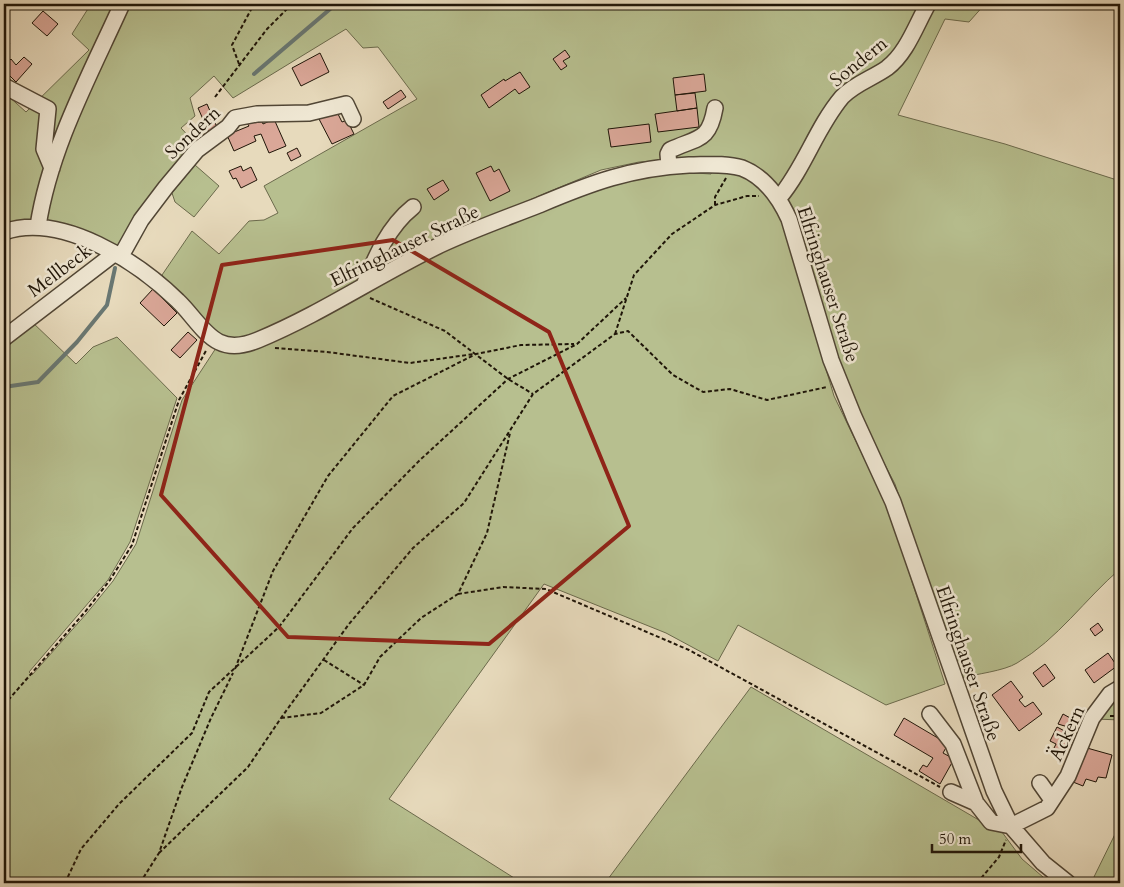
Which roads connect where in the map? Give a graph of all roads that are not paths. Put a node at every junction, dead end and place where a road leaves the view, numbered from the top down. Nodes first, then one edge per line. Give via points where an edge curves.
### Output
1 (122, 4) edge
2 (928, 4) edge
3 (4, 86) edge
4 (715, 108) dead end
5 (353, 119) dead end
6 (669, 166) junction
7 (52, 168) junction
8 (779, 198) junction
9 (413, 207) dead end
10 (38, 226) junction
11 (4, 232) edge
12 (120, 256) junction
13 (358, 288) junction
14 (4, 338) edge
15 (1120, 688) edge
16 (930, 714) dead end
17 (1040, 783) dead end
18 (951, 792) road end
19 (1052, 800) junction
20 (976, 803) junction
21 (1011, 826) junction
22 (1068, 883) edge

1 - 7 street
2 - 8 street, Sondern via 901,54 842,96 811,145 795,179
3 - 7 street via 48,109 44,149
4 - 6 street via 711,127 704,135 670,150
5 - 12 street, Sondern via 346,104 309,113 257,114 235,118 228,127 196,150 141,220
6 - 8 street, Elfringhauser Straße via 732,166 758,177
6 - 13 street, Elfringhauser Straße via 603,179 440,245
7 - 10 street
8 - 21 street, Elfringhauser Straße via 789,219 840,384 893,502 975,741
9 - 13 street via 399,218
10 - 11 street
10 - 12 street via 58,229
12 - 13 street, Elfringhauser Straße via 158,282 213,338 230,345 257,341
12 - 14 street, Mellbeck
15 - 19 street, Äckern via 1110,694 1094,716 1068,776
16 - 20 street via 953,744
17 - 19 street, Äckern
18 - 20 street
19 - 21 street, Äckern via 1047,808
20 - 21 street via 991,822
21 - 22 street, Elfringhauser Straße via 1043,863

